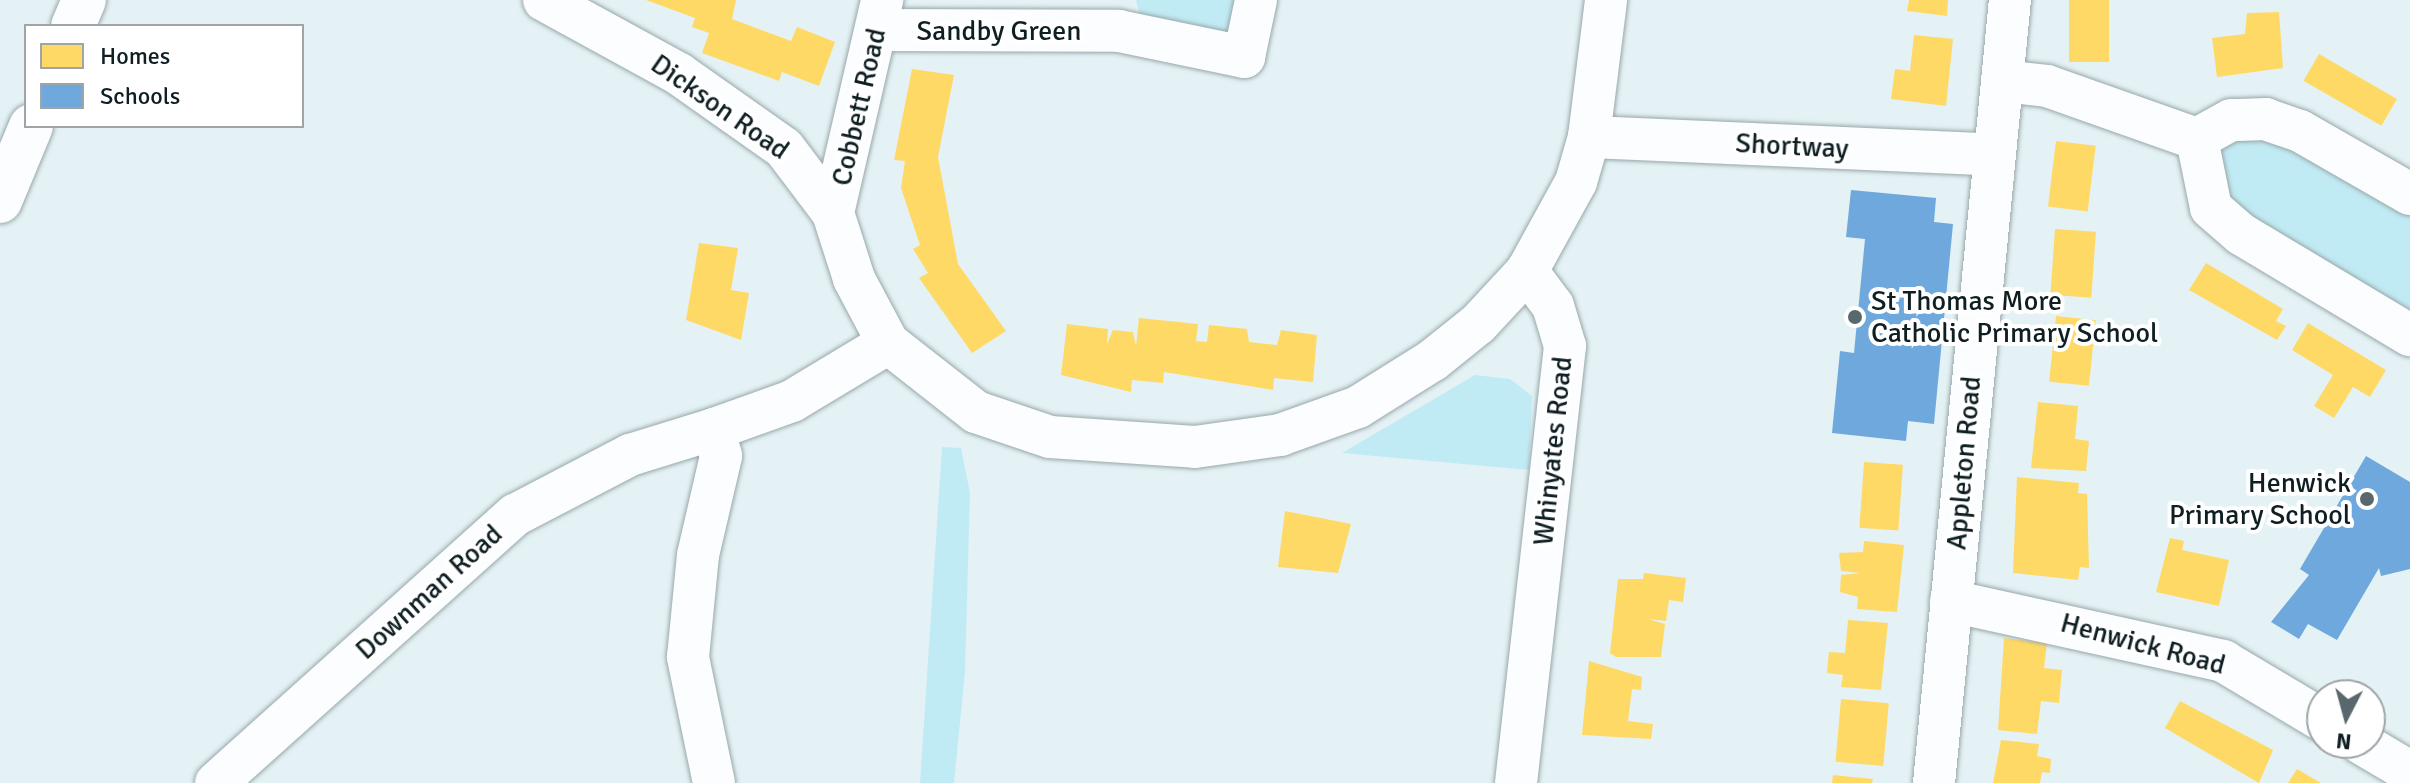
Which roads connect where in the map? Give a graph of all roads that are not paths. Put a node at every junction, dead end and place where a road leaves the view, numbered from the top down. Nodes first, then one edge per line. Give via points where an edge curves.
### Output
1 (84, 0) edge
2 (544, 0) edge
3 (1256, 0) edge
4 (1606, 0) edge
5 (2010, 0) edge
6 (880, 15) edge
7 (1122, 16) edge
8 (74, 24) edge
9 (2002, 81) junction
10 (30, 128) edge
11 (1589, 137) junction
12 (2197, 139) junction
13 (1994, 155) junction
14 (2410, 194) edge
15 (0, 201) edge
16 (833, 213) junction
17 (1527, 271) junction
18 (2410, 335) edge
19 (888, 343) junction
20 (714, 429) junction
21 (1951, 601) junction
22 (2306, 710) edge
23 (2386, 758) edge
24 (2410, 772) edge
25 (216, 783) edge
26 (714, 783) edge
27 (1516, 783) edge
28 (1934, 783) edge

1 - 8 highway
2 - 16 street, Dickson Road via 679,74 773,140 811,178
3 - 7 street, Sandby Green via 1244,57
4 - 11 street
5 - 9 street, Appleton Road
6 - 7 street, Sandby Green
6 - 16 street, Cobbett Road
9 - 12 street via 2047,86
9 - 13 street, Appleton Road
10 - 15 highway
11 - 13 street, Shortway
11 - 17 street via 1576,182
12 - 14 street via 2231,120 2266,119 2300,131
12 - 18 street via 2211,208 2241,234
13 - 21 street, Appleton Road
16 - 19 street, Dickson Road via 854,279
17 - 19 street, Dickson Road via 1478,324 1358,407 1280,435 1195,447 1110,446 1035,432 976,412
17 - 27 street, Whinyates Road via 1553,306 1565,346
19 - 20 street, Downman Road via 792,401
20 - 25 street, Downman Road via 630,455 515,515 454,562
20 - 26 street via 721,456 698,555 688,657
21 - 22 street, Henwick Road via 2223,661
21 - 28 street, Appleton Road
23 - 24 street

